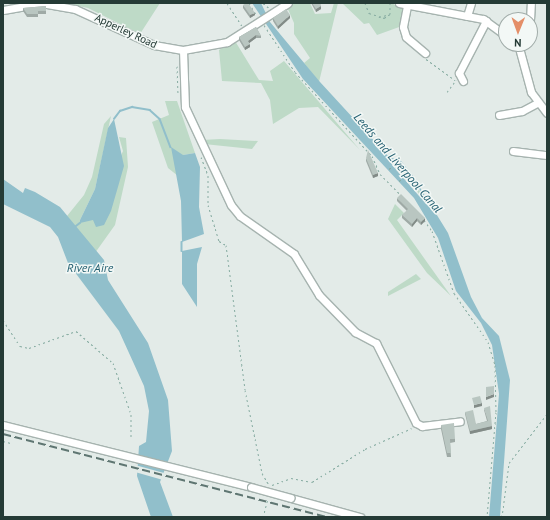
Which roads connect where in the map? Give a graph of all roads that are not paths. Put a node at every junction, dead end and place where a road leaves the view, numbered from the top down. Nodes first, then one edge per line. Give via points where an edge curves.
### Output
1 (288, 3) edge
2 (399, 3) edge
3 (426, 3) edge
4 (471, 3) edge
5 (23, 4) edge
6 (407, 6) junction
7 (3, 10) edge
8 (424, 11) junction
9 (467, 16) junction
10 (486, 21) junction
11 (498, 30) edge
12 (183, 50) junction
13 (521, 52) edge
14 (425, 53) road end
15 (459, 79) road end
16 (537, 103) junction
17 (547, 113) edge
18 (500, 115) dead end
19 (513, 151) dead end
20 (547, 155) edge
21 (460, 421) dead end
22 (3, 425) edge
23 (360, 517) edge

1 - 12 street, Apperley Road via 245,32 220,45
2 - 6 street
3 - 8 street
4 - 9 street
5 - 7 street, Apperley Road
5 - 12 street, Apperley Road via 41,3 75,9 154,45
6 - 8 street
6 - 14 street via 403,27 406,37
8 - 9 street
9 - 10 street
10 - 11 street
10 - 15 street
12 - 21 street via 185,107 202,146 240,216 294,254 319,295 355,332 381,349 417,424
13 - 16 street
16 - 17 street
16 - 18 street via 522,111
19 - 20 street
22 - 23 street, bridge

